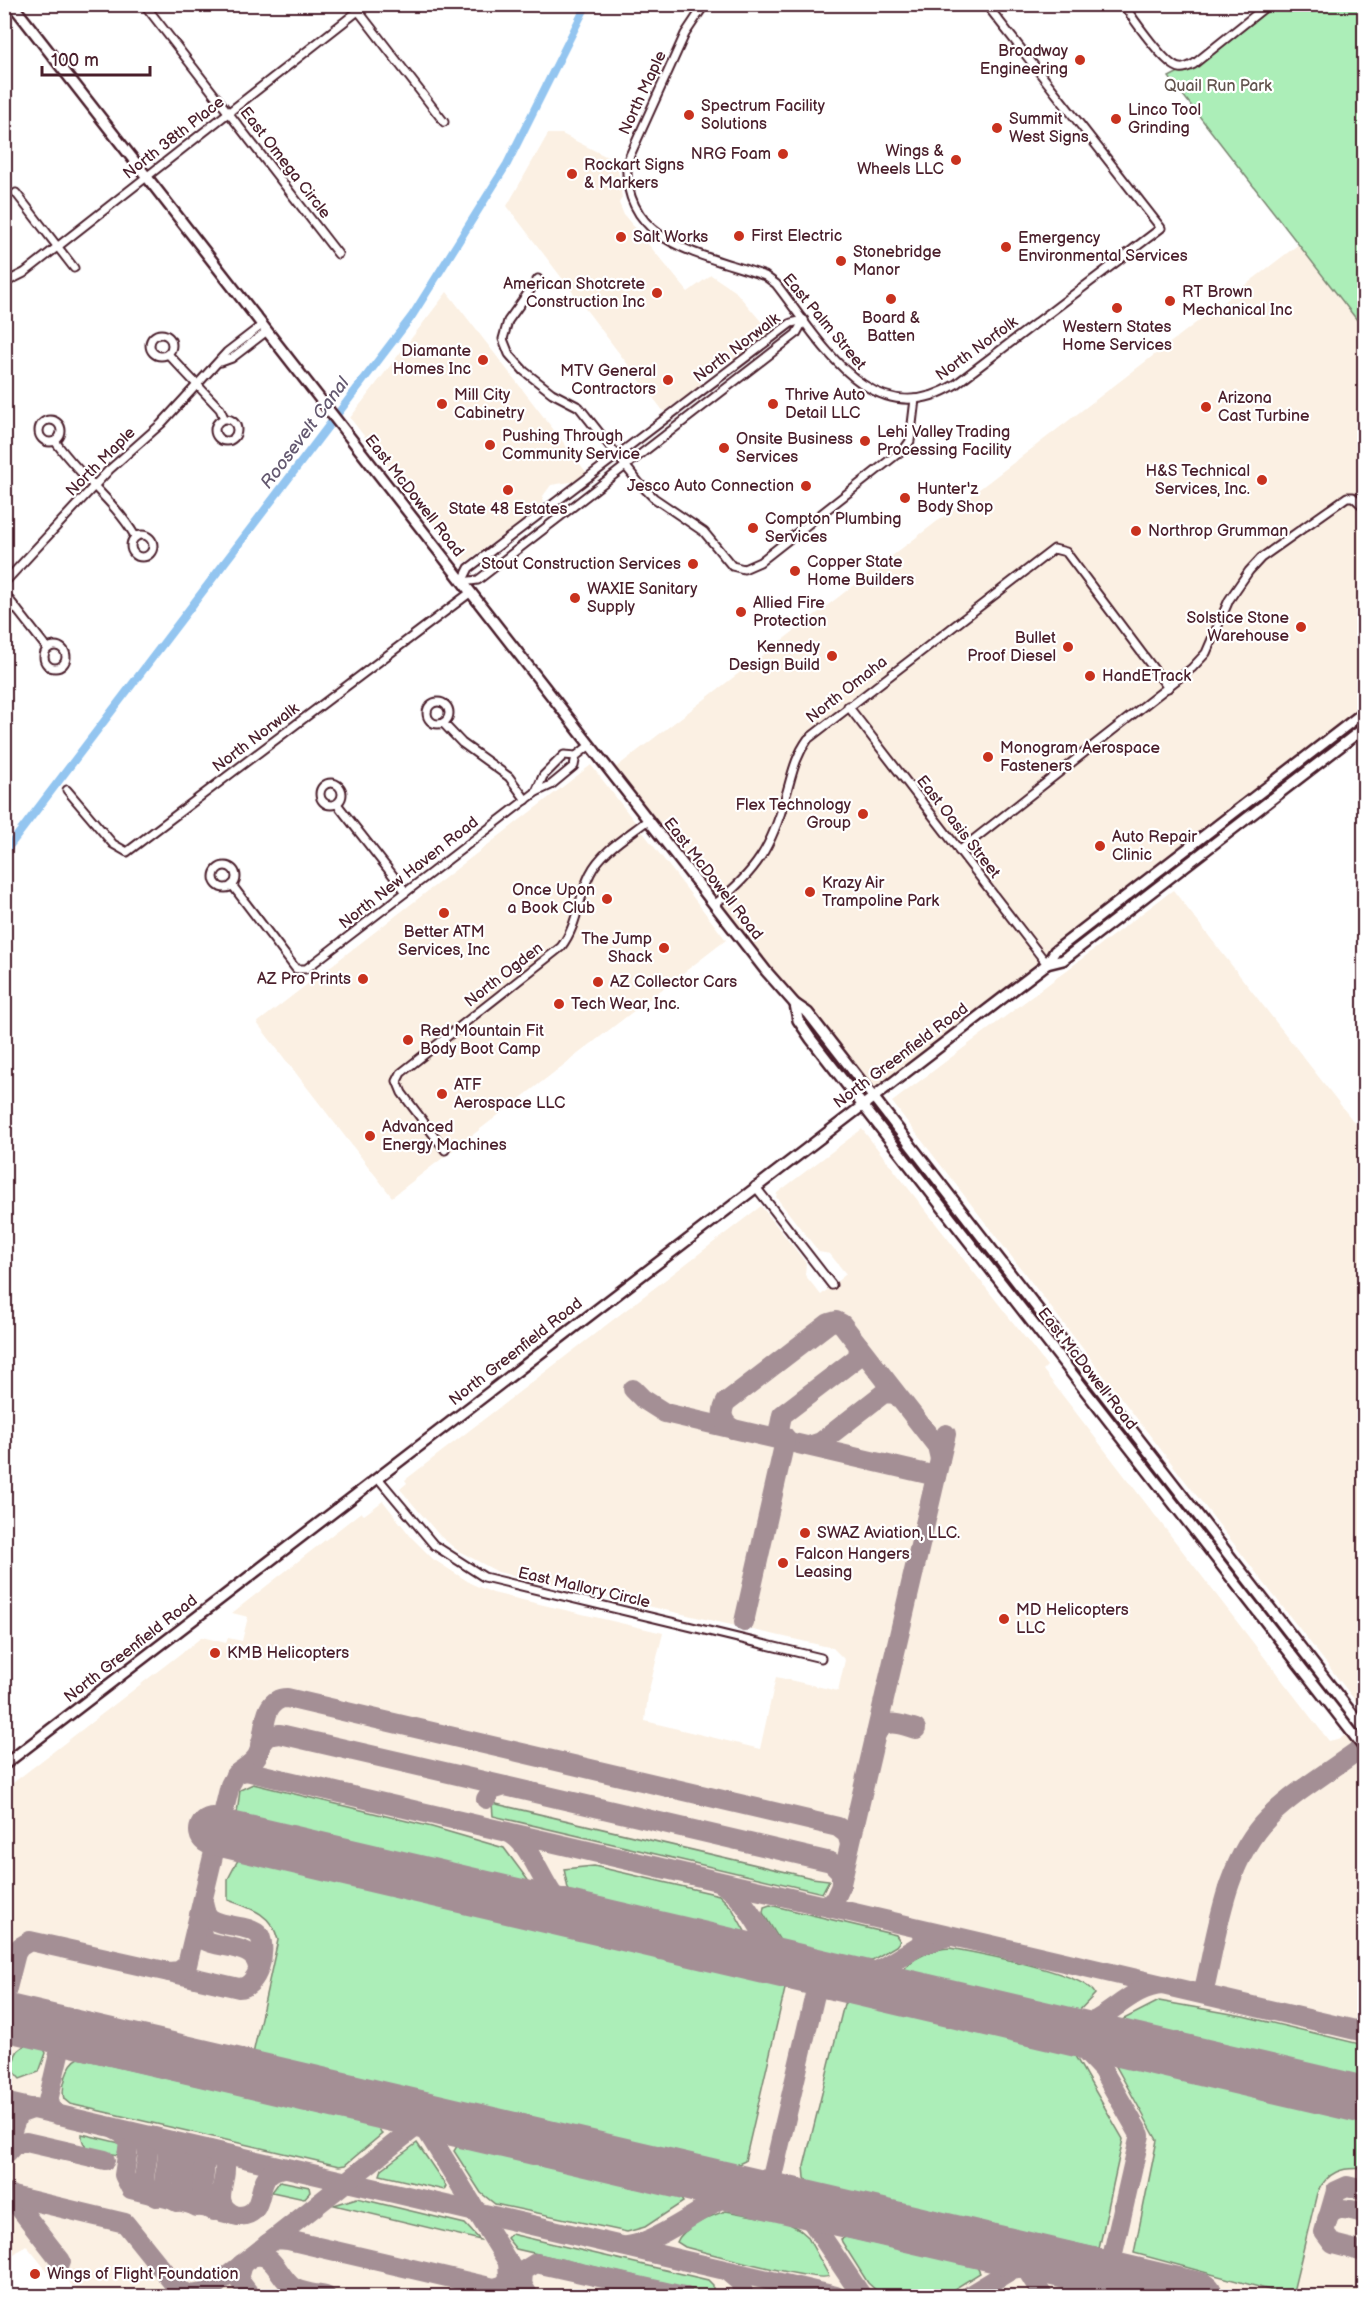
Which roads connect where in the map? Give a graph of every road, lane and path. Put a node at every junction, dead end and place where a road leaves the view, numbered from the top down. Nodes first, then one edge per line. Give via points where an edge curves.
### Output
1 (12, 4) edge
2 (144, 4) edge
3 (353, 4) edge
4 (705, 4) edge
5 (986, 4) edge
6 (1123, 4) edge
7 (1269, 4) edge
8 (358, 11) junction
9 (228, 113) junction
10 (444, 122) dead end
11 (146, 177) junction
12 (16, 193) dead end
13 (630, 198) joint
14 (57, 246) junction
15 (338, 254) dead end
16 (74, 268) dead end
17 (538, 279) dead end
18 (4, 283) edge
19 (804, 320) junction
20 (265, 328) junction
21 (168, 354) dead end
22 (719, 378) junction
23 (197, 386) junction
24 (727, 387) junction
25 (915, 399) junction
26 (224, 418) dead end
27 (55, 441) dead end
28 (621, 461) junction
29 (94, 486) junction
30 (1365, 507) edge
31 (135, 536) dead end
32 (462, 582) junction
33 (4, 583) edge
34 (471, 592) junction
35 (4, 593) edge
36 (47, 648) dead end
37 (1168, 688) junction
38 (848, 706) junction
39 (1365, 712) edge
40 (443, 723) dead end
41 (1365, 728) edge
42 (590, 745) junction
43 (576, 756) junction
44 (1303, 760) junction
45 (67, 790) dead end
46 (536, 792) junction
47 (526, 800) junction
48 (337, 804) dead end
49 (1255, 810) junction
50 (648, 820) junction
51 (959, 850) junction
52 (232, 885) dead end
53 (406, 892) junction
54 (714, 905) junction
55 (1047, 964) junction
56 (795, 1005) junction
57 (872, 1097) junction
58 (862, 1105) junction
59 (446, 1150) dead end
60 (755, 1186) junction
61 (832, 1285) dead end
62 (1075, 1358) junction
63 (1065, 1365) junction
64 (378, 1478) junction
65 (821, 1658) dead end
66 (1365, 1729) edge
67 (1365, 1748) edge
68 (4, 1765) edge

1 - 11 main road, East McDowell Road
2 - 9 street, East Omega Circle
3 - 8 street
4 - 13 street, North Maple via 685,34 632,149 626,173
5 - 25 street, North Norfolk via 1161,228 956,384 943,392
6 - 7 street via 1163,56 1182,69 1194,64
8 - 9 street, North 38th Place
8 - 10 street
9 - 11 street, North 38th Place
9 - 15 street, East Omega Circle
11 - 14 street, North 38th Place
11 - 20 main road, East McDowell Road
12 - 14 street
13 - 19 street, East Palm Street via 640,219 656,235 765,276
14 - 16 street
14 - 18 street, North 38th Place via 24,273
17 - 28 street via 508,321 503,339 524,371 552,393 579,407
19 - 22 street, North Norwalk via 791,323
19 - 24 street, North Norwalk via 796,334
19 - 25 street, East Palm Street via 853,380 879,394
20 - 23 street, North Maple via 227,352
20 - 32 main road, East McDowell Road
21 - 23 street
22 - 24 street
22 - 28 street, North Norwalk
23 - 26 street
23 - 29 street, North Maple
24 - 28 street, North Norwalk
25 - 28 street via 910,441 905,448 752,568 732,566 704,532 654,498
27 - 29 street
28 - 32 street, North Norwalk via 469,568
28 - 32 street, North Norwalk via 477,580
29 - 31 street
29 - 33 street, North Maple
30 - 37 street via 1347,497 1256,564 1229,600 1206,653
32 - 34 main road, East McDowell Road
34 - 42 main road, East McDowell Road
34 - 45 street, North Norwalk via 127,852 112,844
35 - 36 street
37 - 38 street, North Omaha via 1061,550 1054,549
37 - 51 street
38 - 51 street, East Oasis Street
38 - 54 street, North Omaha via 802,747 765,852 744,880
39 - 44 main road, North Greenfield Road
40 - 47 street via 462,743 509,777
41 - 49 main road, North Greenfield Road
42 - 43 street, North New Haven Road
42 - 50 main road, East McDowell Road
43 - 46 street, North New Haven Road via 574,766
43 - 46 street, North New Haven Road via 564,755 543,776
44 - 49 main road via 1300,769
44 - 55 main road, North Greenfield Road via 1055,951
46 - 47 street, North New Haven Road
47 - 53 street, North New Haven Road
48 - 53 street
49 - 55 main road, North Greenfield Road via 1063,960
50 - 54 main road, East McDowell Road
50 - 59 street, North Ogden via 600,859 591,872 572,929 561,947 409,1065 397,1081 402,1094
51 - 55 street, East Oasis Street
52 - 53 street, North New Haven Road via 296,969 306,969
54 - 56 main road, East McDowell Road
55 - 57 main road, North Greenfield Road
56 - 57 main road, East McDowell Road via 808,1013
56 - 58 main road, East McDowell Road via 798,1020
57 - 58 main road, North Greenfield Road
57 - 62 main road, East McDowell Road
58 - 60 main road, North Greenfield Road
58 - 63 main road, East McDowell Road
60 - 61 street
60 - 64 main road, North Greenfield Road
62 - 63 main road
62 - 66 main road, East McDowell Road
63 - 67 main road, East McDowell Road
64 - 65 street, East Mallory Circle via 434,1545 484,1578
64 - 68 main road, North Greenfield Road

